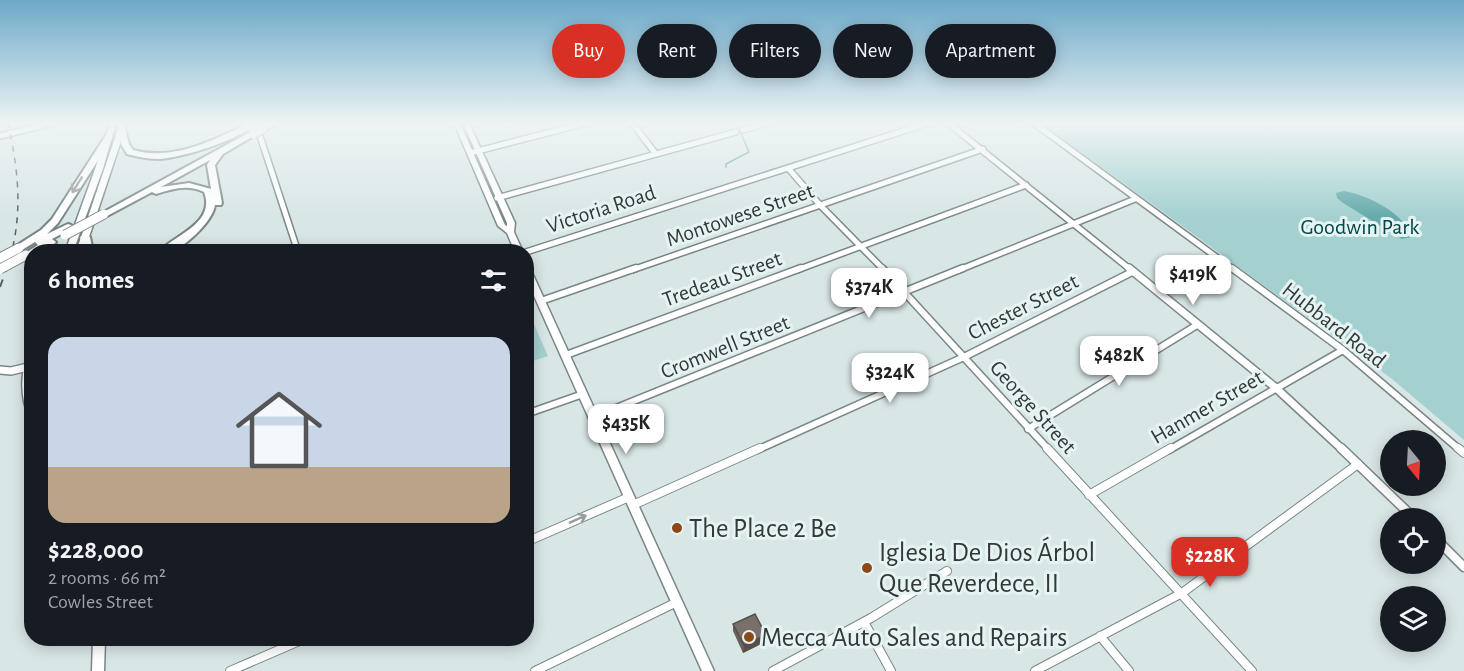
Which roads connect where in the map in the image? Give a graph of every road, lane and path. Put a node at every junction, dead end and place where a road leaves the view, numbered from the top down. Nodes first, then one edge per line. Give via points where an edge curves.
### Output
1 (98, 154) edge
2 (103, 154) edge
3 (114, 154) edge
4 (145, 154) edge
5 (166, 154) edge
6 (206, 154) edge
7 (215, 154) edge
8 (220, 154) edge
9 (265, 154) edge
10 (471, 154) edge
11 (481, 154) edge
12 (655, 154) edge
13 (831, 154) edge
14 (968, 154) edge
15 (989, 154) edge
16 (1076, 154) edge
17 (788, 168) junction
18 (1026, 185) junction
19 (500, 197) junction
20 (1135, 199) junction
21 (490, 200) junction
22 (127, 201) junction
23 (820, 205) junction
24 (105, 210) junction
25 (1073, 224) junction
26 (510, 232) junction
27 (85, 237) junction
28 (33, 244) edge
29 (41, 244) edge
30 (72, 244) edge
31 (83, 244) edge
32 (86, 244) edge
33 (175, 244) edge
34 (183, 244) edge
35 (295, 244) edge
36 (515, 244) edge
37 (861, 245) junction
38 (534, 249) edge
39 (24, 253) edge
40 (24, 253) edge
41 (0, 260) edge
42 (0, 269) edge
43 (1132, 272) junction
44 (534, 286) edge
45 (904, 292) junction
46 (541, 301) junction
47 (1197, 325) junction
48 (1343, 350) junction
49 (566, 355) junction
50 (964, 357) junction
51 (24, 368) edge
52 (0, 370) edge
53 (1276, 388) junction
54 (583, 394) junction
55 (534, 411) edge
56 (594, 417) junction
57 (1028, 429) junction
58 (1464, 453) edge
59 (1358, 464) junction
60 (1089, 495) junction
61 (631, 501) junction
62 (1404, 508) edge
63 (534, 539) edge
64 (1446, 549) edge
65 (1464, 567) edge
66 (947, 571) dead end
67 (1182, 593) junction
68 (677, 602) junction
69 (864, 622) junction
70 (1100, 636) junction
71 (99, 646) edge
72 (288, 646) edge
73 (98, 671) edge
74 (230, 671) edge
75 (535, 671) edge
76 (708, 671) edge
77 (773, 671) edge
78 (891, 671) edge
79 (1035, 671) edge
80 (1129, 671) edge
81 (1252, 671) edge

1 -> 28 highway via 55,221
2 - 30 main road
3 - 27 main road
4 - 5 highway
6 - 24 highway
7 - 22 highway
8 - 34 highway via 212,164 218,198 214,214
9 - 35 street
10 - 21 main road
11 - 19 main road
12 - 19 street
13 - 17 street, Victoria Road
14 - 23 street, Montowese Street
15 - 18 street
16 - 20 street, Hubbard Road
17 - 23 street, George Street
17 - 38 street, Victoria Road
18 - 25 street
18 - 37 street, Tredeau Street
19 - 21 street
19 - 26 main road via 512,225
20 - 25 street, Cromwell Street
20 - 48 street, Hubbard Road
21 - 26 main road via 502,226
22 - 24 highway
22 - 33 highway via 178,186 194,186 209,192 211,205 202,222
23 - 37 street, George Street
23 - 46 street, Montowese Street
24 - 29 highway, bridge
25 - 43 street
25 - 45 street, Cromwell Street
26 - 36 main road
27 - 31 main road
27 - 32 highway
37 - 45 street, George Street
37 - 49 street, Tredeau Street
39 - 41 highway, bridge
40 - 42 highway, bridge
43 - 47 street
43 - 50 street, Chester Street
44 - 46 main road
45 - 50 street, George Street
45 - 56 street, Cromwell Street
46 - 49 main road
47 - 53 street
47 - 57 street
48 - 53 street, Hanmer Street
48 - 58 street, Hubbard Road
49 - 54 main road
50 - 57 street, George Street
50 - 61 street, Chester Street
51 - 52 street
53 - 59 street
53 - 60 street, Hanmer Street
54 - 55 street
54 - 56 main road
56 - 61 main road
57 - 60 street, George Street
59 - 62 street
59 - 67 street
60 - 67 street, George Street
63 -> 61 street, Chester Street
61 - 68 main road
64 - 65 street
66 - 69 street
67 - 70 street
67 - 81 street, George Street
68 - 75 street
68 - 76 main road
69 - 77 street
69 - 78 street
70 - 79 street
70 - 80 street
71 - 73 main road
72 - 74 street

